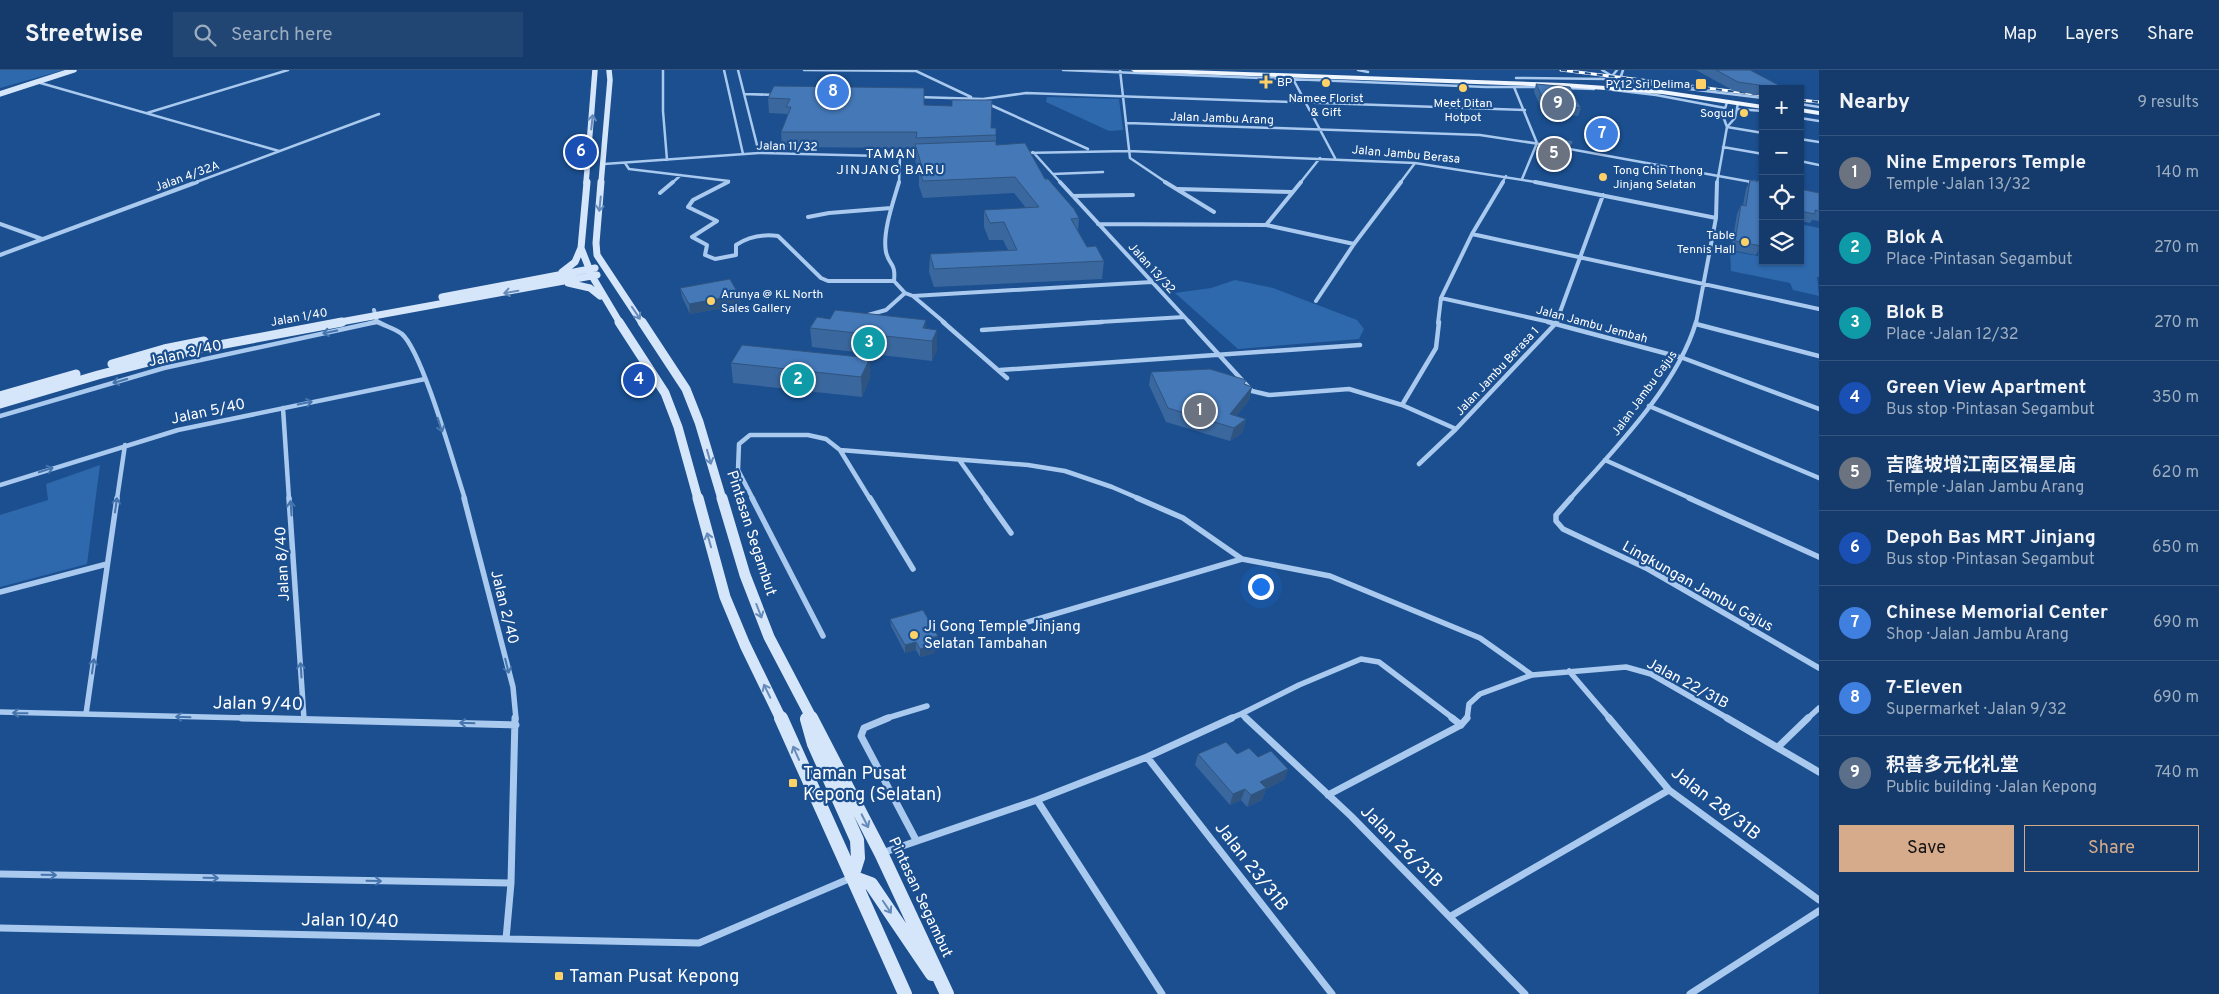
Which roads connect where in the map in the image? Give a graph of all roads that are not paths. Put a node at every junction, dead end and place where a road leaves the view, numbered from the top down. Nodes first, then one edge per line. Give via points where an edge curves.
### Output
1 (74, 70) edge
2 (288, 70) edge
3 (595, 70) edge
4 (609, 70) edge
5 (663, 70) edge
6 (724, 70) edge
7 (738, 70) edge
8 (804, 70) edge
9 (823, 70) edge
10 (1063, 70) edge
11 (1134, 70) edge
12 (1312, 70) edge
13 (1323, 70) edge
14 (1358, 70) edge
15 (1602, 70) edge
16 (1617, 70) edge
17 (1623, 70) edge
18 (915, 71) edge
19 (1120, 72) edge
20 (1368, 72) junction
21 (1612, 76) junction
22 (1291, 77) junction
23 (1599, 78) junction
24 (37, 82) junction
25 (1514, 82) junction
26 (1637, 82) junction
27 (1662, 88) junction
28 (0, 94) edge
29 (744, 94) junction
30 (785, 95) edge
31 (1685, 95) junction
32 (910, 96) edge
33 (1123, 96) junction
34 (1676, 98) junction
35 (975, 99) junction
36 (1759, 101) edge
37 (1759, 101) edge
38 (1304, 102) junction
39 (1759, 102) edge
40 (1732, 105) junction
41 (1804, 109) edge
42 (1525, 110) junction
43 (1759, 110) edge
44 (1819, 111) edge
45 (146, 114) junction
46 (379, 114) dead end
47 (1804, 119) edge
48 (1819, 121) edge
49 (1127, 124) junction
50 (1727, 127) junction
51 (1318, 130) junction
52 (1759, 132) edge
53 (1804, 140) edge
54 (1819, 142) edge
55 (1537, 143) junction
56 (1723, 147) junction
57 (1090, 150) junction
58 (1128, 151) junction
59 (279, 152) junction
60 (1032, 152) junction
61 (759, 153) junction
62 (1023, 153) edge
63 (1759, 153) edge
64 (743, 154) junction
65 (930, 156) edge
66 (900, 157) junction
67 (1320, 158) junction
68 (1335, 158) junction
69 (667, 160) junction
70 (1804, 162) edge
71 (625, 163) junction
72 (1415, 163) junction
73 (604, 164) junction
74 (1819, 165) edge
75 (1103, 172) dead end
76 (1053, 174) junction
77 (681, 175) junction
78 (1717, 175) junction
79 (1506, 176) junction
80 (1522, 179) junction
81 (1759, 183) edge
82 (586, 188) junction
83 (1177, 188) junction
84 (1292, 192) junction
85 (660, 193) dead end
86 (1133, 195) dead end
87 (1073, 196) junction
88 (1604, 196) junction
89 (891, 208) junction
90 (1214, 212) dead end
91 (808, 217) dead end
92 (1716, 218) junction
93 (0, 224) edge
94 (1098, 224) junction
95 (1266, 225) junction
96 (1472, 234) junction
97 (42, 239) junction
98 (1354, 244) junction
99 (580, 248) junction
100 (0, 255) edge
101 (1580, 257) junction
102 (605, 270) junction
103 (590, 273) junction
104 (551, 276) junction
105 (894, 281) junction
106 (558, 282) junction
107 (1152, 282) junction
108 (1702, 283) junction
109 (905, 293) junction
110 (913, 296) junction
111 (1441, 298) junction
112 (1316, 301) dead end
113 (606, 302) junction
114 (1819, 309) edge
115 (376, 316) junction
116 (862, 317) edge
117 (1184, 318) junction
118 (1556, 324) junction
119 (1696, 324) junction
120 (982, 330) dead end
121 (1360, 345) dead end
122 (1218, 356) junction
123 (1819, 356) edge
124 (1683, 358) junction
125 (1000, 370) junction
126 (1007, 378) dead end
127 (425, 379) junction
128 (0, 396) edge
129 (0, 404) edge
130 (1402, 405) junction
131 (1649, 406) junction
132 (283, 408) junction
133 (1819, 409) edge
134 (0, 416) edge
135 (1456, 429) junction
136 (124, 445) junction
137 (840, 450) junction
138 (1605, 460) junction
139 (960, 461) junction
140 (1419, 464) dead end
141 (1819, 478) edge
142 (0, 485) edge
143 (1563, 529) joint
144 (1011, 533) dead end
145 (1819, 557) edge
146 (1242, 559) junction
147 (107, 564) junction
148 (913, 570) dead end
149 (0, 592) edge
150 (1004, 629) dead end
151 (823, 636) dead end
152 (1819, 668) edge
153 (1569, 671) junction
154 (1532, 675) junction
155 (802, 700) junction
156 (927, 706) dead end
157 (1819, 708) edge
158 (0, 712) edge
159 (86, 714) junction
160 (1242, 714) junction
161 (304, 718) junction
162 (516, 725) junction
163 (1461, 725) junction
164 (1778, 747) junction
165 (1147, 757) junction
166 (1819, 772) edge
167 (1669, 790) junction
168 (1328, 795) junction
169 (1037, 800) junction
170 (916, 840) junction
171 (881, 853) junction
172 (0, 874) edge
173 (852, 877) junction
174 (511, 883) junction
175 (1819, 900) edge
176 (1819, 911) edge
177 (1451, 916) junction
178 (0, 928) edge
179 (506, 939) junction
180 (905, 994) edge
181 (946, 994) edge
182 (1162, 994) edge
183 (1332, 994) edge
184 (1525, 994) edge
185 (1690, 994) edge

1 - 24 main road
2 - 45 street
82 -> 3 main road
4 - 73 main road, Pintasan Segambut
5 - 69 street
6 - 64 street
7 - 29 street
8 - 9 street
9 - 18 street
10 - 19 street
11 - 22 main road
12 - 13 main road
13 - 20 main road
13 - 25 main road via 1342,74
14 - 20 street
15 - 21 street
16 - 21 street
17 - 26 street via 1621,76
18 - 35 street
19 - 22 street
19 - 33 street
20 - 25 main road
21 - 23 street
22 - 25 main road
22 - 38 street
23 - 25 street
23 - 26 street
24 - 28 main road
24 - 45 street
25 - 27 main road via 1592,82
25 - 31 main road
25 - 34 street
25 - 42 street
26 - 36 street
27 - 37 main road
27 - 40 main road
29 - 30 street
29 - 61 street
31 - 34 main road via 1688,97
31 - 40 main road
32 - 35 street
33 - 35 street via 1013,94
33 - 38 street
33 - 49 street
34 - 40 street
35 - 57 street
38 - 42 street
38 - 51 street
39 - 40 main road
40 - 43 street
40 - 50 street, Jalan Jambu Gajus via 1724,116
40 - 50 street, Jalan Jambu Gajus via 1735,118
41 - 44 main road
42 - 55 street
45 - 59 street
46 - 59 street, Jalan 4/32A
47 - 48 street
49 - 51 street, Jalan Jambu Arang
49 - 58 street
50 - 52 street
50 - 56 street, Jalan Jambu Gajus
51 - 55 street, Jalan Jambu Arang via 1480,135
51 - 68 street
53 - 54 street
55 - 78 street, Jalan Jambu Arang
55 - 80 street
56 - 63 street
56 - 78 street, Jalan Jambu Gajus
57 - 58 street, Jalan Jambu Berasa
57 - 60 street
58 - 67 street, Jalan Jambu Berasa
58 - 83 street via 1130,158 1139,166
59 - 97 street, Jalan 4/32A
60 - 62 street
60 - 76 street, Jalan 13/32
61 - 64 street, Jalan 11/32
61 - 66 street, Jalan 11/32
64 - 69 street, Jalan 11/32
65 - 66 street, Jalan 11/32
66 - 89 street via 899,182
67 - 68 street, Jalan Jambu Berasa
67 - 84 street
68 - 72 street, Jalan Jambu Berasa
69 - 71 street, Jalan 11/32
70 - 74 street
71 - 73 street, Jalan 11/32
71 - 77 street via 637,170
72 - 79 street, Jalan Jambu Berasa
72 - 98 street
73 - 82 main road via 594,166
73 -> 102 main road, Pintasan Segambut via 596,243 597,255
75 - 76 street
76 - 87 street, Jalan 13/32
77 - 85 street
77 - 105 street via 729,181 688,207 717,221 692,237 707,245 705,255 715,259 727,258 736,255 739,242 773,235 778,236 821,278
78 - 81 street, Jalan Jambu Arang
78 - 92 street, Jalan Jambu Gajus
79 - 80 street, Jalan Jambu Berasa
79 - 96 street
80 - 88 street, Jalan Jambu Berasa
82 - 99 main road
83 - 84 street
83 - 90 street
84 - 95 street
86 - 87 street
87 - 94 street, Jalan 13/32
88 - 92 street, Jalan Jambu Berasa
88 - 101 street, Jalan Jambu Berasa 1
89 - 91 street
89 - 105 street via 886,252 895,269
92 - 108 street, Jalan Jambu Gajus
93 - 97 street
94 - 95 street
94 - 107 street, Jalan 13/32
95 - 98 street
96 - 101 street
96 - 111 street
97 - 100 street, Jalan 4/32A
98 - 112 street
99 - 103 main road
99 - 104 main road via 572,265
101 - 108 street
101 - 118 street, Jalan Jambu Berasa 1
102 - 103 main road, Jalan 1/40
102 -> 155 main road, Pintasan Segambut via 686,389 745,575 769,637
103 - 104 main road, Jalan 1/40
103 - 106 main road, Jalan 1/40
103 - 113 main road
104 - 115 main road, Jalan 1/40
105 - 109 street
106 - 113 main road via 590,288
106 -> 115 main road, Jalan 1/40
107 - 110 street
107 - 117 street, Jalan 13/32
108 - 114 street
108 - 119 street, Jalan Jambu Gajus
109 - 110 street
109 - 116 street via 886,310
110 - 125 street
111 - 118 street, Jalan Jambu Jembah
111 - 130 street via 1436,348
173 -> 113 main road via 725,597 678,427 665,393
115 - 127 street, Jalan 2/40 via 401,333 411,345
115 - 128 main road, Jalan 1/40 via 164,349
115 - 129 main road, Jalan 1/40 via 176,354
115 -> 134 street, Jalan 3/40 via 164,368
117 - 120 street
117 - 122 street, Jalan 13/32
118 - 124 street, Jalan Jambu Jembah
118 - 135 street, Jalan Jambu Berasa 1
119 - 123 street
119 - 124 street, Jalan Jambu Gajus
121 - 122 street
122 - 125 street
122 - 130 street, Jalan 13/32 via 1258,394 1349,389
124 - 131 street, Jalan Jambu Gajus
124 - 133 street, Jalan Jambu Jembah
125 - 126 street
132 -> 127 street, Jalan 5/40
127 -> 162 street, Jalan 2/40 via 468,510 513,687
130 - 135 street
131 - 138 street, Jalan Jambu Gajus
131 - 141 street
132 - 136 street, Jalan 5/40
161 -> 132 street, Jalan 8/40
135 - 140 street, Jalan Jambu Berasa 1
142 -> 136 street, Jalan 5/40
147 -> 136 street
137 - 139 street
137 - 148 street
137 - 151 street via 826,440 808,435 750,435 739,444 738,470
138 - 143 street, Jalan Jambu Gajus via 1556,515 1556,521
138 - 145 street
139 - 144 street
139 - 146 street via 1066,471 1183,518
143 - 152 street, Lingkungan Jambu Gajus via 1648,570
146 - 150 street
146 - 154 street via 1330,576 1480,638
147 - 149 street
159 -> 147 street
153 - 154 street, Jalan 22/31B
153 - 164 street, Jalan 22/31B via 1626,667 1651,674
153 - 167 street, Jalan 28/31B
154 - 163 street, Jalan 22/31B via 1480,694 1469,704 1467,719
155 -> 171 main road, Pintasan Segambut
155 - 173 main road via 814,744 857,840 858,858
156 - 170 street via 872,723 864,728 861,736
157 - 164 street
159 -> 158 street, Jalan 9/40
161 -> 159 street, Jalan 9/40
160 - 163 street via 1299,685 1366,658 1379,662
160 - 165 street
160 - 168 street, Jalan 26/31B
162 -> 161 street, Jalan 9/40
162 - 174 street, Jalan 2/40
163 - 168 street
164 - 166 street, Jalan 22/31B
165 - 169 street
165 - 183 street, Jalan 23/31B
167 - 175 street, Jalan 28/31B
167 - 177 street
168 - 177 street, Jalan 26/31B
169 - 170 street
169 - 182 street
170 - 171 street
171 - 181 main road, Pintasan Segambut
172 -> 174 street
173 - 179 street, Jalan 10/40 via 699,943
173 - 180 main road
173 -> 181 main road via 871,884
174 - 179 street, Jalan 2/40
176 - 185 street
177 - 184 street, Jalan 26/31B
178 - 179 street, Jalan 10/40

